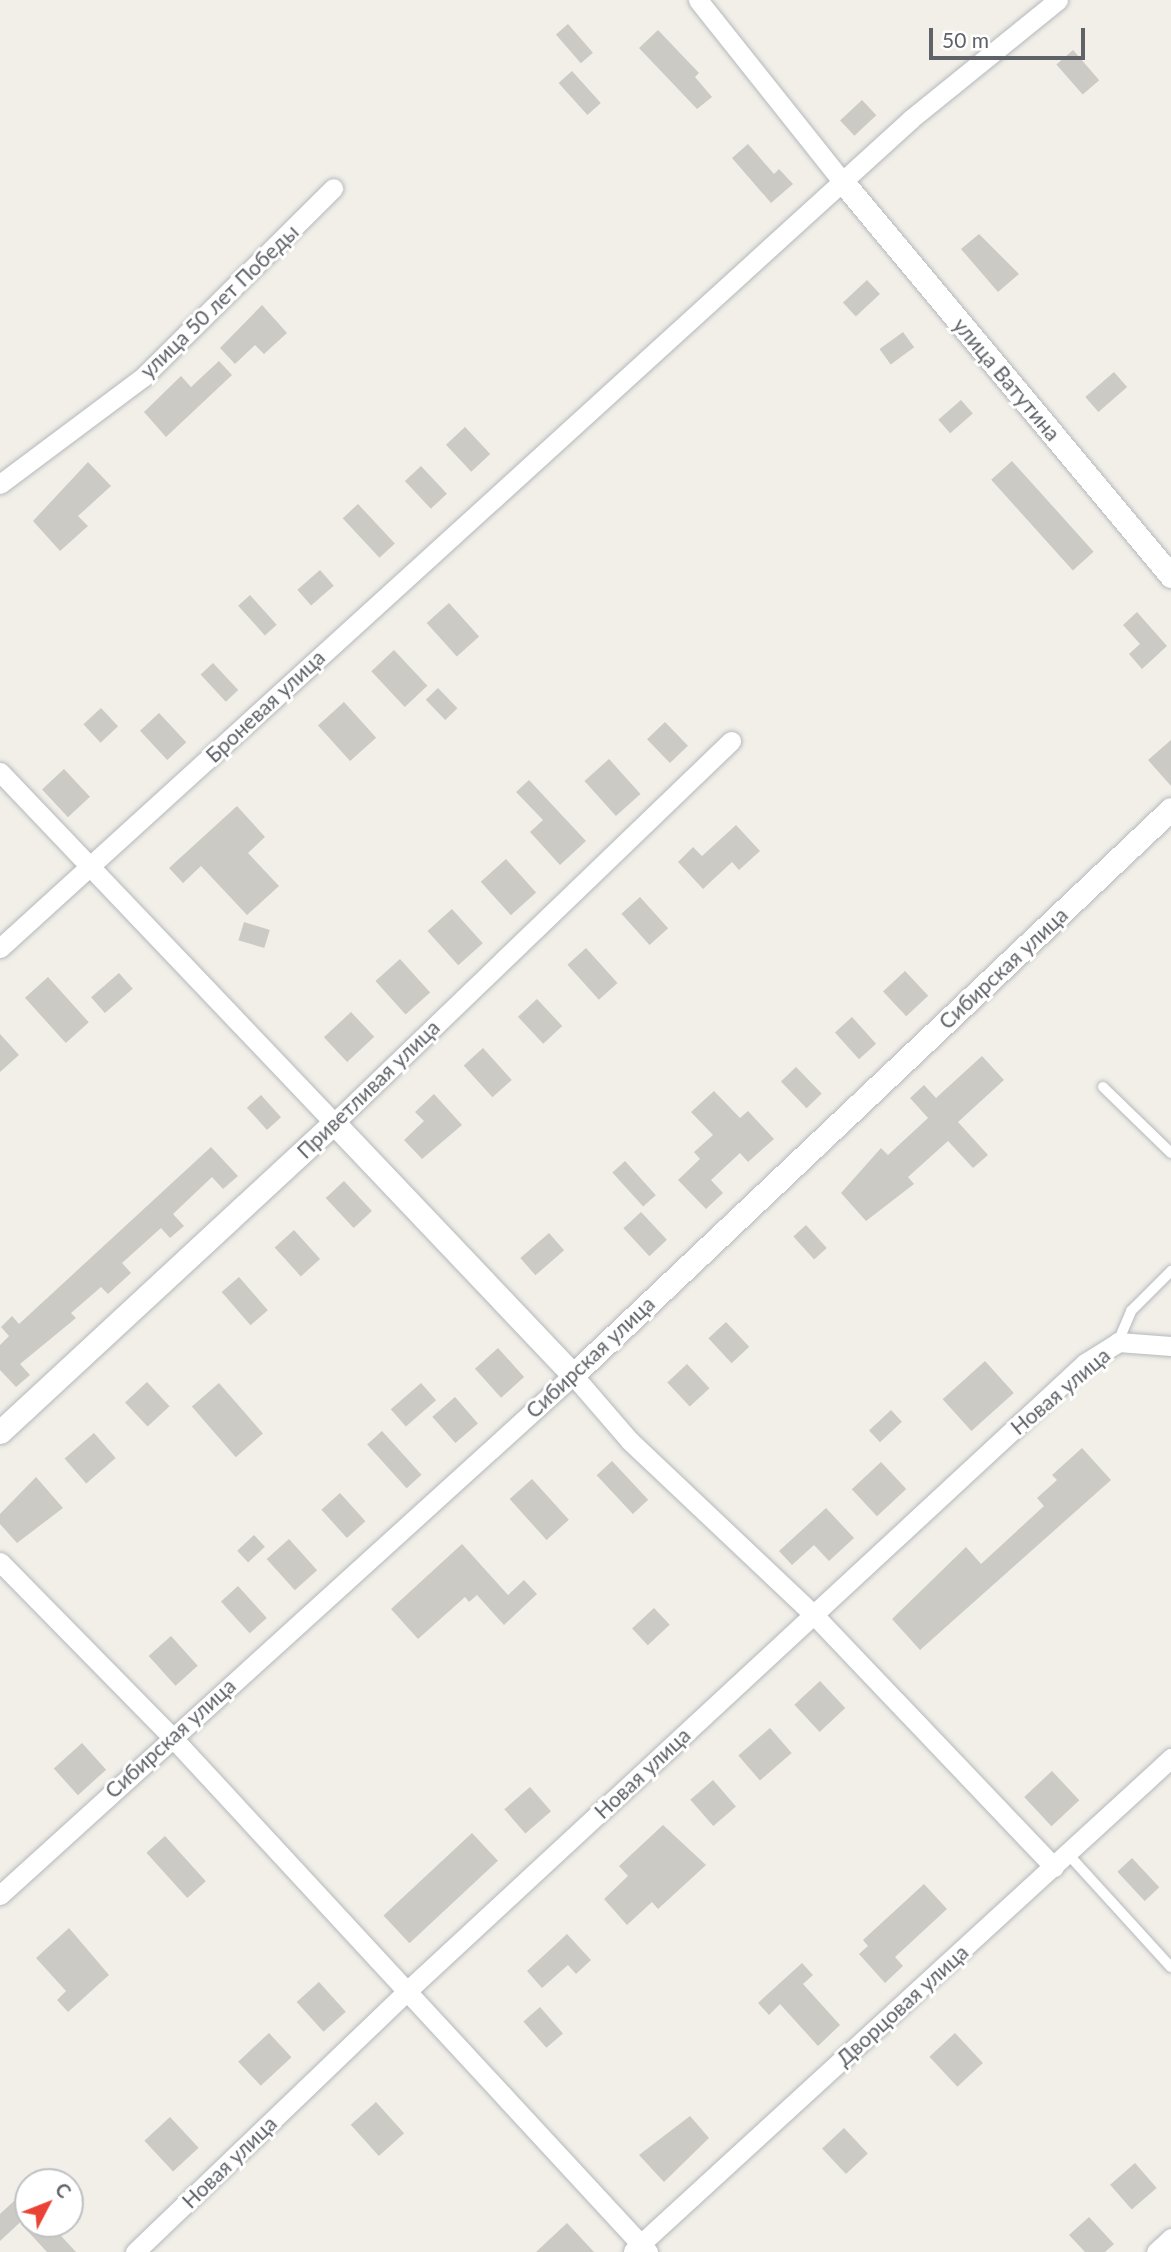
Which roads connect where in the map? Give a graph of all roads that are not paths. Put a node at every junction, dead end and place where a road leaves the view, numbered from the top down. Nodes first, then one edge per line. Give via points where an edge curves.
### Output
1 (698, 0) edge
2 (1058, 0) edge
3 (842, 181) junction
4 (333, 188) dead end
5 (0, 484) edge
6 (1171, 576) edge
7 (731, 741) dead end
8 (0, 772) edge
9 (1171, 809) edge
10 (89, 867) junction
11 (0, 948) edge
12 (1103, 1087) dead end
13 (334, 1123) junction
14 (1171, 1153) edge
15 (1171, 1271) edge
16 (1118, 1342) junction
17 (1171, 1346) edge
18 (573, 1375) junction
19 (0, 1432) edge
20 (0, 1562) edge
21 (814, 1615) junction
22 (171, 1736) junction
23 (1171, 1758) edge
24 (1061, 1860) junction
25 (0, 1895) edge
26 (1171, 1967) edge
27 (406, 1992) junction
28 (1171, 2238) edge
29 (640, 2249) edge
30 (135, 2252) edge
31 (1156, 2252) edge

1 - 3 street, улица Ватутина
2 - 3 street
3 - 6 street, улица Ватутина
3 - 10 street, Броневая улица
4 - 5 street, улица 50 лет Победы via 143,377
7 - 13 street, Приветливая улица
8 - 10 street
9 - 18 street, Сибирская улица
10 - 11 street, Броневая улица
10 - 13 street
12 - 14 lane
13 - 18 street
13 - 19 street, Приветливая улица
15 - 16 lane via 1131,1311
16 - 17 street, Новая улица
16 - 21 street, Новая улица via 1085,1363
18 - 21 street via 630,1441
18 - 22 street, Сибирская улица
20 - 22 street
21 - 24 street
21 - 27 street, Новая улица
22 - 25 street, Сибирская улица
22 - 27 street
23 - 24 street, Дворцовая улица
24 - 26 lane
24 - 29 street, Дворцовая улица
27 - 29 street
27 - 30 street, Новая улица
28 - 31 street

